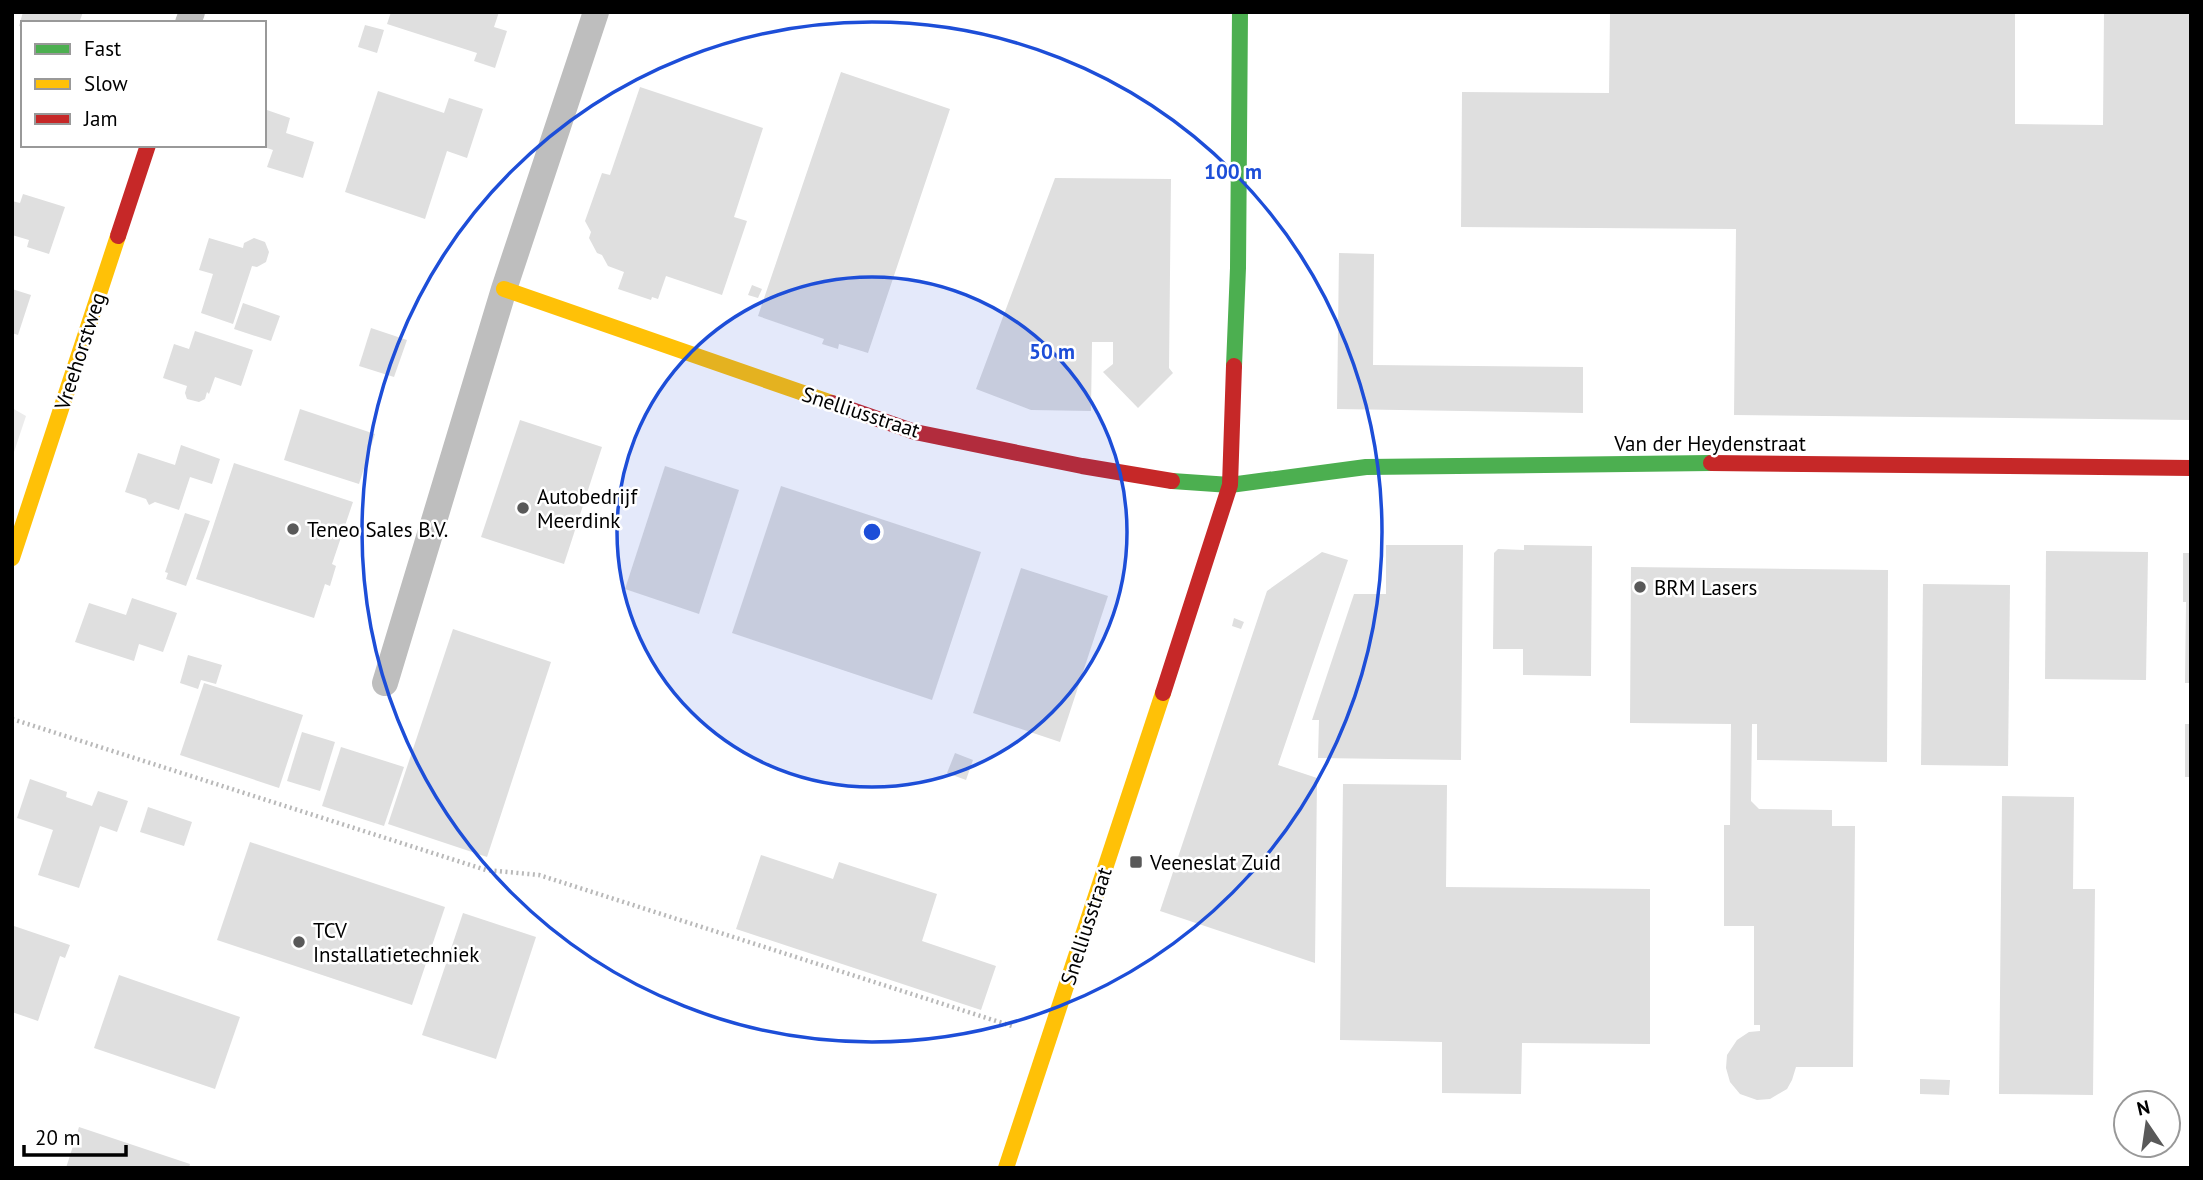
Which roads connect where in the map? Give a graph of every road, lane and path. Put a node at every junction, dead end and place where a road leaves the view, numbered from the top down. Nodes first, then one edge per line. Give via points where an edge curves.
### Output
1 (596, 12) edge
2 (1240, 12) edge
3 (147, 147) edge
4 (504, 289) junction
5 (2191, 468) edge
6 (1230, 485) junction
7 (12, 558) edge
8 (385, 683) dead end
9 (12, 719) edge
10 (1049, 1038) junction
11 (1006, 1168) edge

1 - 4 street
2 - 6 street, Snelliusstraat
3 - 7 street, Vreehorstweg
4 - 6 street, Snelliusstraat via 915,432 1082,467
4 - 8 street
5 - 6 street, Van der Heydenstraat via 1688,463 1366,467
6 - 10 street, Snelliusstraat
9 - 10 path via 486,870 539,875
10 - 11 street, Snelliusstraat

